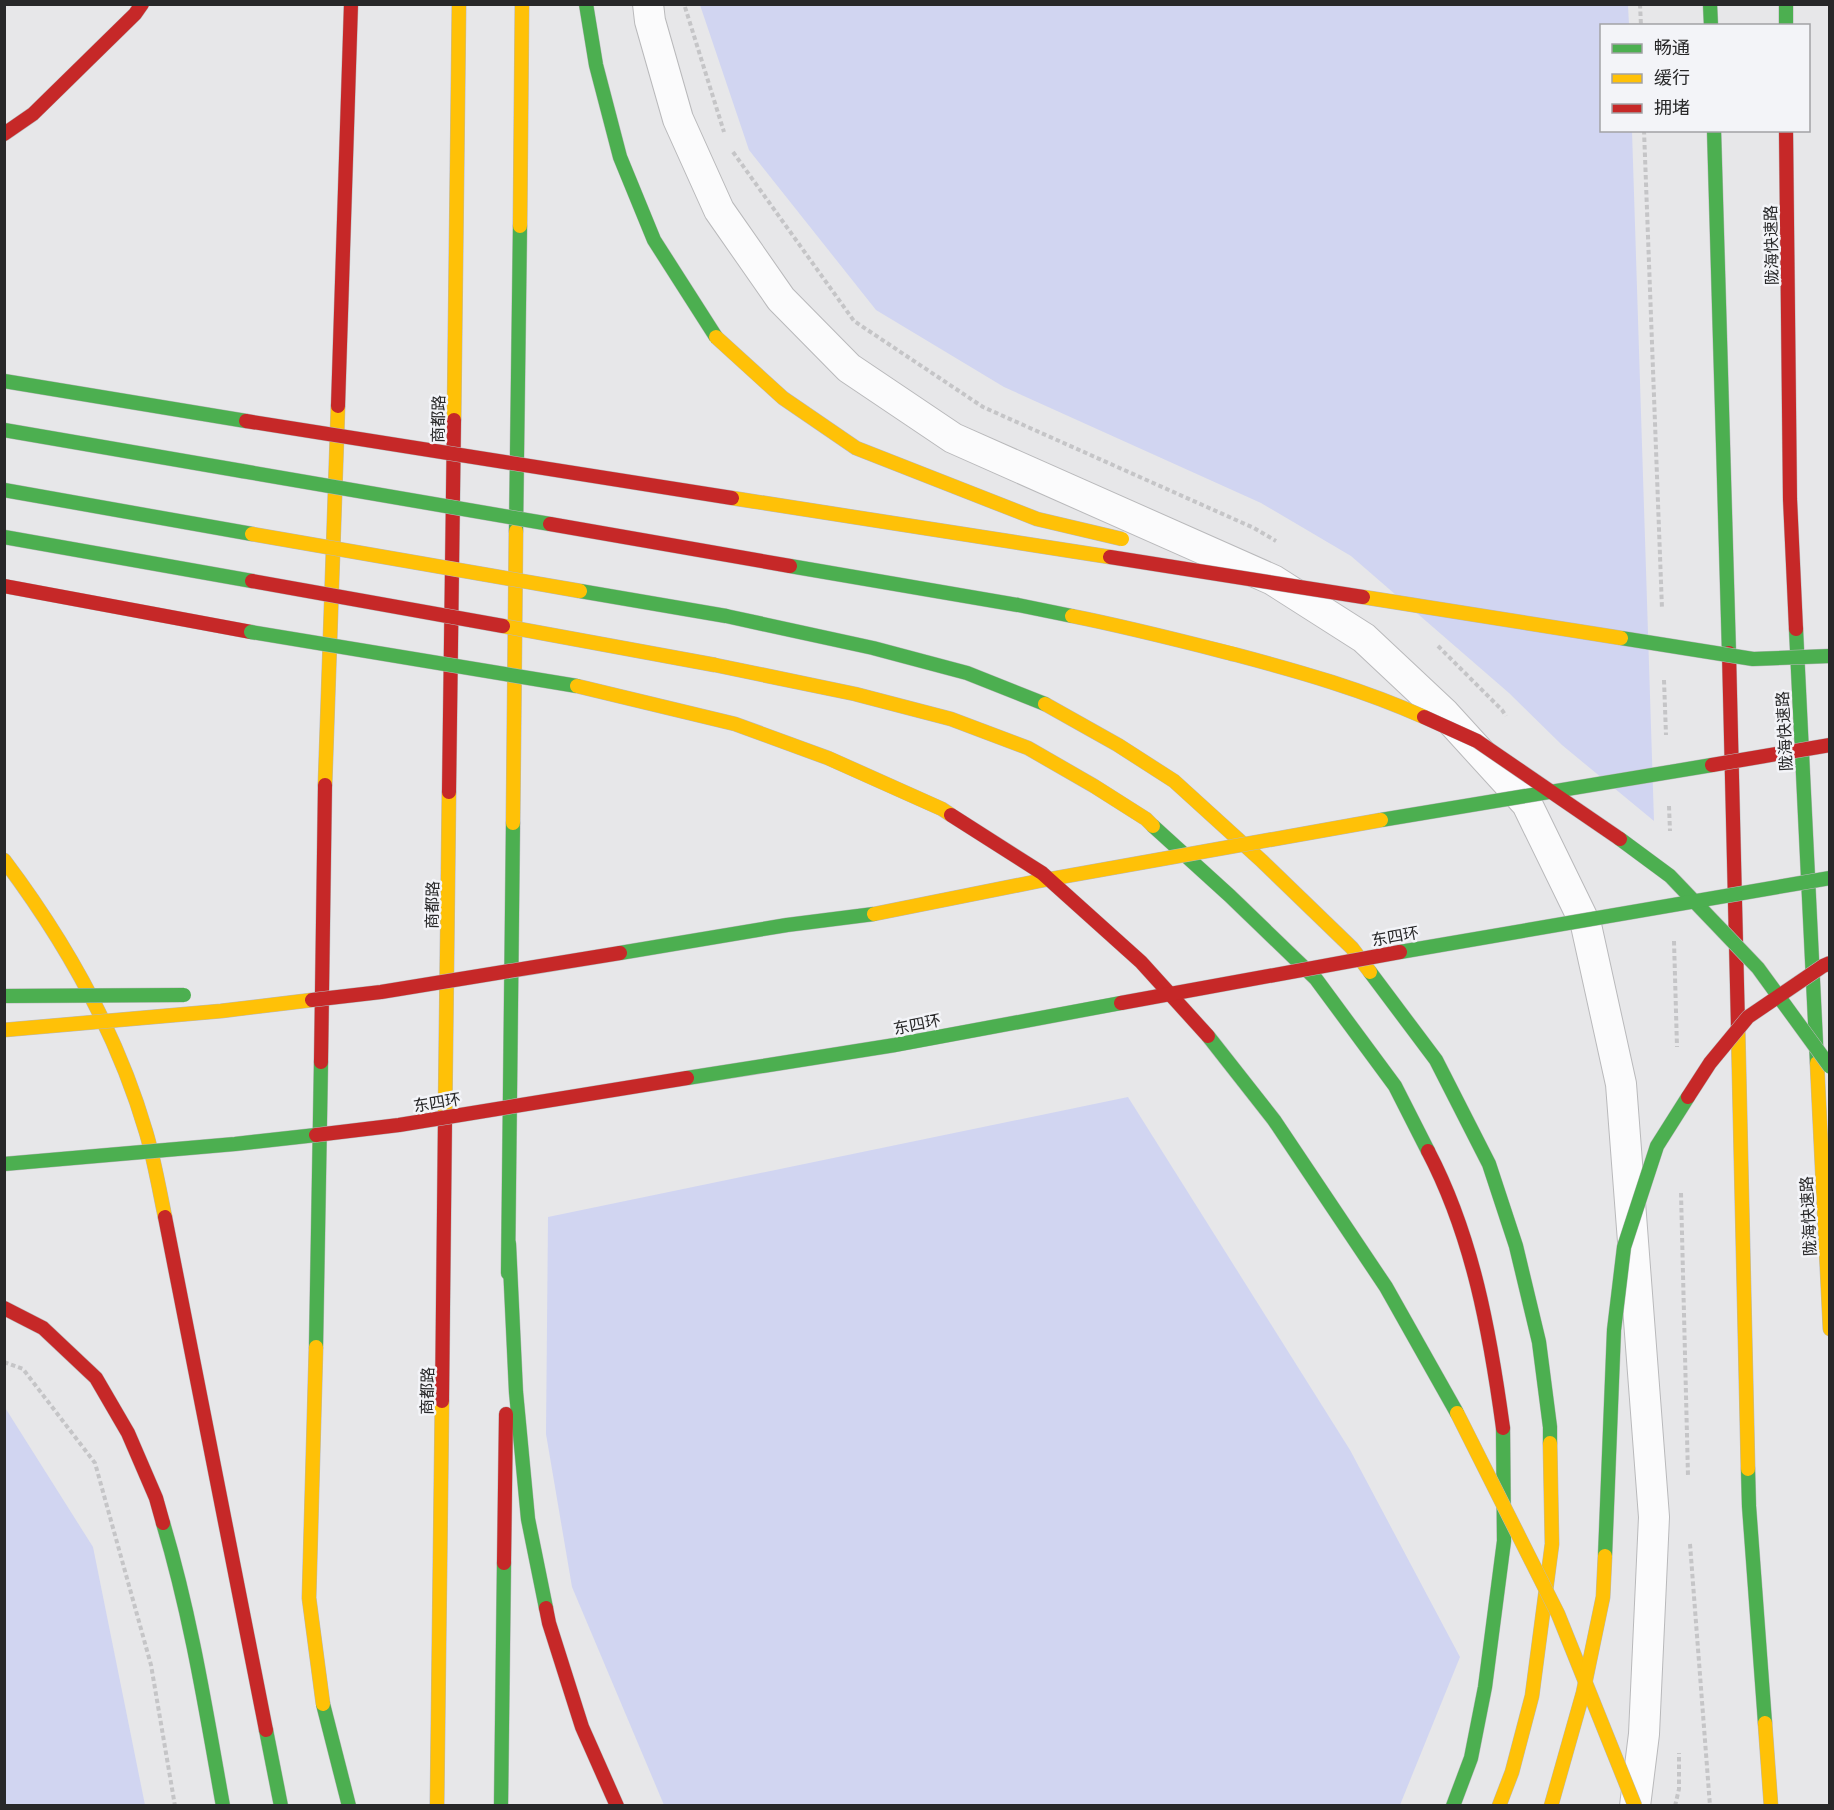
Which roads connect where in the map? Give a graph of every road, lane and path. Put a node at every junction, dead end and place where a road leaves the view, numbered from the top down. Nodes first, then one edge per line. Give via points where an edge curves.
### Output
1 (142, 4) edge
2 (351, 4) edge
3 (459, 4) edge
4 (522, 4) edge
5 (586, 4) edge
6 (648, 4) edge
7 (1640, 4) edge
8 (1710, 4) edge
9 (1786, 4) edge
10 (1641, 24) edge
11 (1711, 24) edge
12 (1786, 24) edge
13 (1644, 132) edge
14 (1714, 132) edge
15 (1786, 132) edge
16 (4, 134) edge
17 (4, 381) edge
18 (4, 430) edge
19 (4, 490) edge
20 (4, 537) edge
21 (1130, 541) dead end
22 (1177, 552) dead end
23 (4, 586) edge
24 (1386, 601) junction
25 (1662, 609) dead end
26 (1830, 656) edge
27 (1664, 669) dead end
28 (1666, 741) dead end
29 (1830, 745) edge
30 (1669, 801) dead end
31 (1670, 837) dead end
32 (4, 860) edge
33 (1830, 878) edge
34 (4, 880) edge
35 (36, 905) junction
36 (1673, 932) dead end
37 (1830, 963) edge
38 (381, 992) junction
39 (193, 994) dead end
40 (251, 994) dead end
41 (4, 996) edge
42 (4, 1030) edge
43 (1677, 1052) dead end
44 (1830, 1067) edge
45 (4, 1164) edge
46 (1681, 1182) dead end
47 (509, 1244) junction
48 (4, 1308) edge
49 (1830, 1329) edge
50 (4, 1362) edge
51 (1688, 1479) dead end
52 (1690, 1538) dead end
53 (175, 1806) edge
54 (223, 1806) edge
55 (281, 1806) edge
56 (349, 1806) edge
57 (437, 1806) edge
58 (501, 1806) edge
59 (617, 1806) edge
60 (1453, 1806) edge
61 (1499, 1806) edge
62 (1551, 1806) edge
63 (1635, 1806) edge
64 (1710, 1806) edge
65 (1771, 1806) edge

1 - 16 main road via 33,114
2 - 56 main road, bridge via 325,779 309,1598 322,1700
3 - 57 main road, 商都路
4 - 47 main road
5 - 21 main road, bridge via 596,65 620,157 654,240 716,337 783,398 856,448 1037,519
6 - 63 street via 678,119 718,210 781,299 849,368 953,438 1273,580 1364,638 1445,714 1527,804 1586,925 1621,1084 1654,1517 1644,1734
7 - 10 path
8 - 11 main road
9 - 12 main road
13 - 25 path
14 - 65 main road via 1749,1506
15 - 49 main road, 陇海快速路 via 1790,499
17 - 24 main road, bridge
18 - 44 main road, bridge via 1030,608 1156,634 1293,670 1383,699 1477,741 1670,876 1758,968
19 - 61 main road, bridge via 726,616 873,648 967,673 1048,705 1174,781 1352,948 1436,1060 1489,1164 1516,1246 1539,1342 1550,1427 1552,1544 1533,1685 1512,1773
20 - 60 main road, bridge via 715,665 855,694 951,719 1028,748 1146,819 1316,979 1395,1086 1445,1183 1471,1260 1492,1350 1503,1430 1504,1541 1485,1687 1471,1758
22 - 24 main road, bridge
23 - 63 main road, bridge via 251,632 574,685 735,724 828,758 942,809 1042,873 1141,962 1197,1022 1274,1120 1386,1287 1465,1428 1558,1614
24 - 26 main road, bridge via 1753,658
27 - 28 path
29 - 38 main road, bridge via 1421,813 873,914
30 - 31 path
32 - 35 main road
33 - 45 main road, 东四环, bridge via 895,1045 399,1125
34 - 35 main road
35 - 55 main road via 105,1027 142,1119 165,1215
36 - 43 path
37 - 62 main road, bridge via 1748,1017 1704,1073 1657,1146 1649,1168 1624,1247 1614,1330 1603,1597 1583,1693
38 - 40 main road, bridge
38 - 42 main road, bridge
39 - 41 main road, bridge
46 - 51 path
47 - 58 main road
47 - 59 main road via 516,1392 528,1519 549,1623 582,1727
48 - 54 main road via 43,1328 96,1378 128,1433 156,1498 174,1559
50 - 53 path via 22,1369 95,1463 151,1665
52 - 64 path

